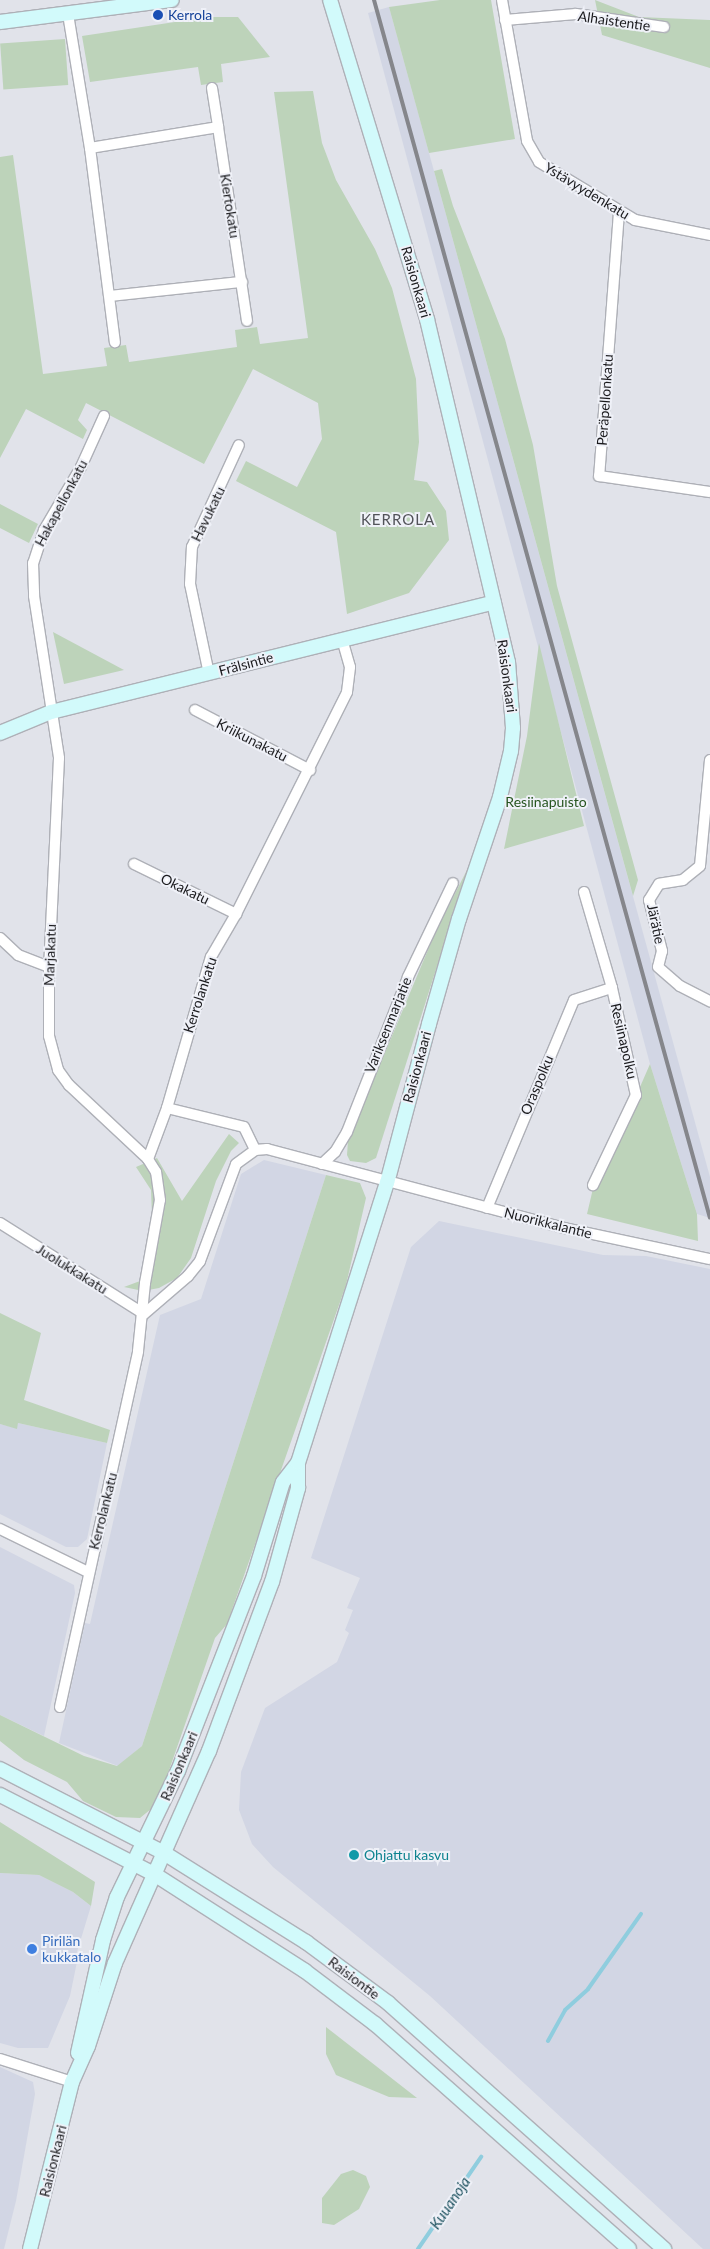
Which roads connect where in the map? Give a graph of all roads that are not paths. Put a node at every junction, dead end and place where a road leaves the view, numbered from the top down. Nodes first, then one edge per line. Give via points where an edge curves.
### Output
1 (172, 0) edge
2 (330, 0) edge
3 (502, 0) edge
4 (68, 14) junction
5 (505, 20) junction
6 (0, 22) edge
7 (664, 27) dead end
8 (212, 88) dead end
9 (218, 127) junction
10 (90, 148) junction
11 (619, 212) junction
12 (710, 235) edge
13 (242, 282) junction
14 (110, 296) junction
15 (247, 321) dead end
16 (115, 342) dead end
17 (104, 416) dead end
18 (239, 445) dead end
19 (710, 492) edge
20 (494, 602) junction
21 (342, 639) junction
22 (209, 674) junction
23 (194, 710) dead end
24 (51, 712) junction
25 (0, 733) edge
26 (710, 760) edge
27 (310, 770) junction
28 (134, 864) dead end
29 (453, 883) dead end
30 (584, 892) dead end
31 (236, 914) junction
32 (0, 938) edge
33 (49, 967) junction
34 (612, 988) junction
35 (710, 1000) edge
36 (167, 1108) junction
37 (254, 1150) junction
38 (148, 1159) junction
39 (322, 1164) junction
40 (387, 1183) junction
41 (594, 1185) dead end
42 (487, 1208) junction
43 (0, 1223) edge
44 (710, 1258) edge
45 (144, 1314) junction
46 (298, 1463) junction
47 (0, 1529) edge
48 (88, 1572) junction
49 (60, 1707) dead end
50 (0, 1769) edge
51 (0, 1795) edge
52 (144, 1843) junction
53 (164, 1853) junction
54 (134, 1864) junction
55 (154, 1874) junction
56 (0, 2059) edge
57 (74, 2078) junction
58 (30, 2249) edge
59 (629, 2249) edge
60 (664, 2249) edge

1 - 4 main road
2 - 20 main road, Raisionkaari via 427,320
3 - 5 street, Ystävyydenkatu
4 - 6 main road
4 - 10 street
5 - 7 street, Alhaistentie via 576,14
5 - 11 street, Ystävyydenkatu via 532,152 548,169
8 - 9 street, Kiertokatu
9 - 10 street
9 - 13 street, Kiertokatu
10 - 14 street
11 - 12 street, Ystävyydenkatu via 651,225
11 - 19 street, Peräpellonkatu via 599,476
13 - 14 street
13 - 15 street, Kiertokatu
14 - 16 street
17 - 24 street, Hakapellonkatu via 81,467 44,530 33,563 34,596
18 - 22 street, Havukatu via 192,547 190,584
20 - 21 main road, Frälsintie
20 - 40 main road, Raisionkaari via 512,696 513,728 507,768 459,919
21 - 22 main road, Frälsintie
21 - 27 street, Kerrolankatu via 348,654 351,681
22 - 24 main road, Frälsintie
23 - 27 street, Kriikunakatu
24 - 25 main road, Frälsintie
24 - 33 street, Marjakatu via 59,758
26 - 35 street, Järätie via 700,866 683,880 660,884 649,900 662,951 658,967 680,986
27 - 31 street, Kerrolankatu
28 - 31 street, Okakatu
29 - 39 street, Variksenmarjatie via 408,977 347,1132 335,1152
30 - 34 street, Resiinapolku
31 - 36 street, Kerrolankatu via 220,938 203,977
32 - 33 street via 18,955
33 - 38 street, Marjakatu via 49,1036 58,1070 83,1099
34 - 41 street, Resiinapolku via 636,1095 601,1163
34 - 42 street, Oraspolku via 574,1000
36 - 37 street via 244,1127
36 - 38 street, Kerrolankatu
37 - 39 street via 279,1151
37 - 45 street via 236,1164 229,1175 194,1269
38 - 45 street, Kerrolankatu via 156,1172 160,1200 145,1283
39 - 40 street
40 - 42 street, Nuorikkalantie
40 - 46 main road, Raisionkaari
42 - 44 street, Nuorikkalantie via 564,1228
43 - 45 street, Juolukkakatu
45 - 48 street, Kerrolankatu via 116,1455
46 - 52 main road, Raisionkaari via 283,1482 254,1576 228,1644 178,1771
46 - 53 main road, Raisionkaari via 298,1488 272,1582 209,1751
47 - 48 street
48 - 49 street, Kerrolankatu
50 - 52 main road, Raisiontie
51 - 54 main road, Raisiontie
52 - 53 main road, Raisiontie
52 - 54 main road, Raisionkaari
53 - 55 main road, Raisionkaari
53 - 60 main road, Raisiontie via 306,1942 388,2003
54 - 55 main road, Raisiontie
54 - 57 main road, Raisionkaari via 117,1897 104,1940
55 - 57 main road, Raisionkaari via 115,1963
55 - 59 main road, Raisiontie via 297,1966 375,2024
56 - 57 street
57 - 58 main road, Raisionkaari

